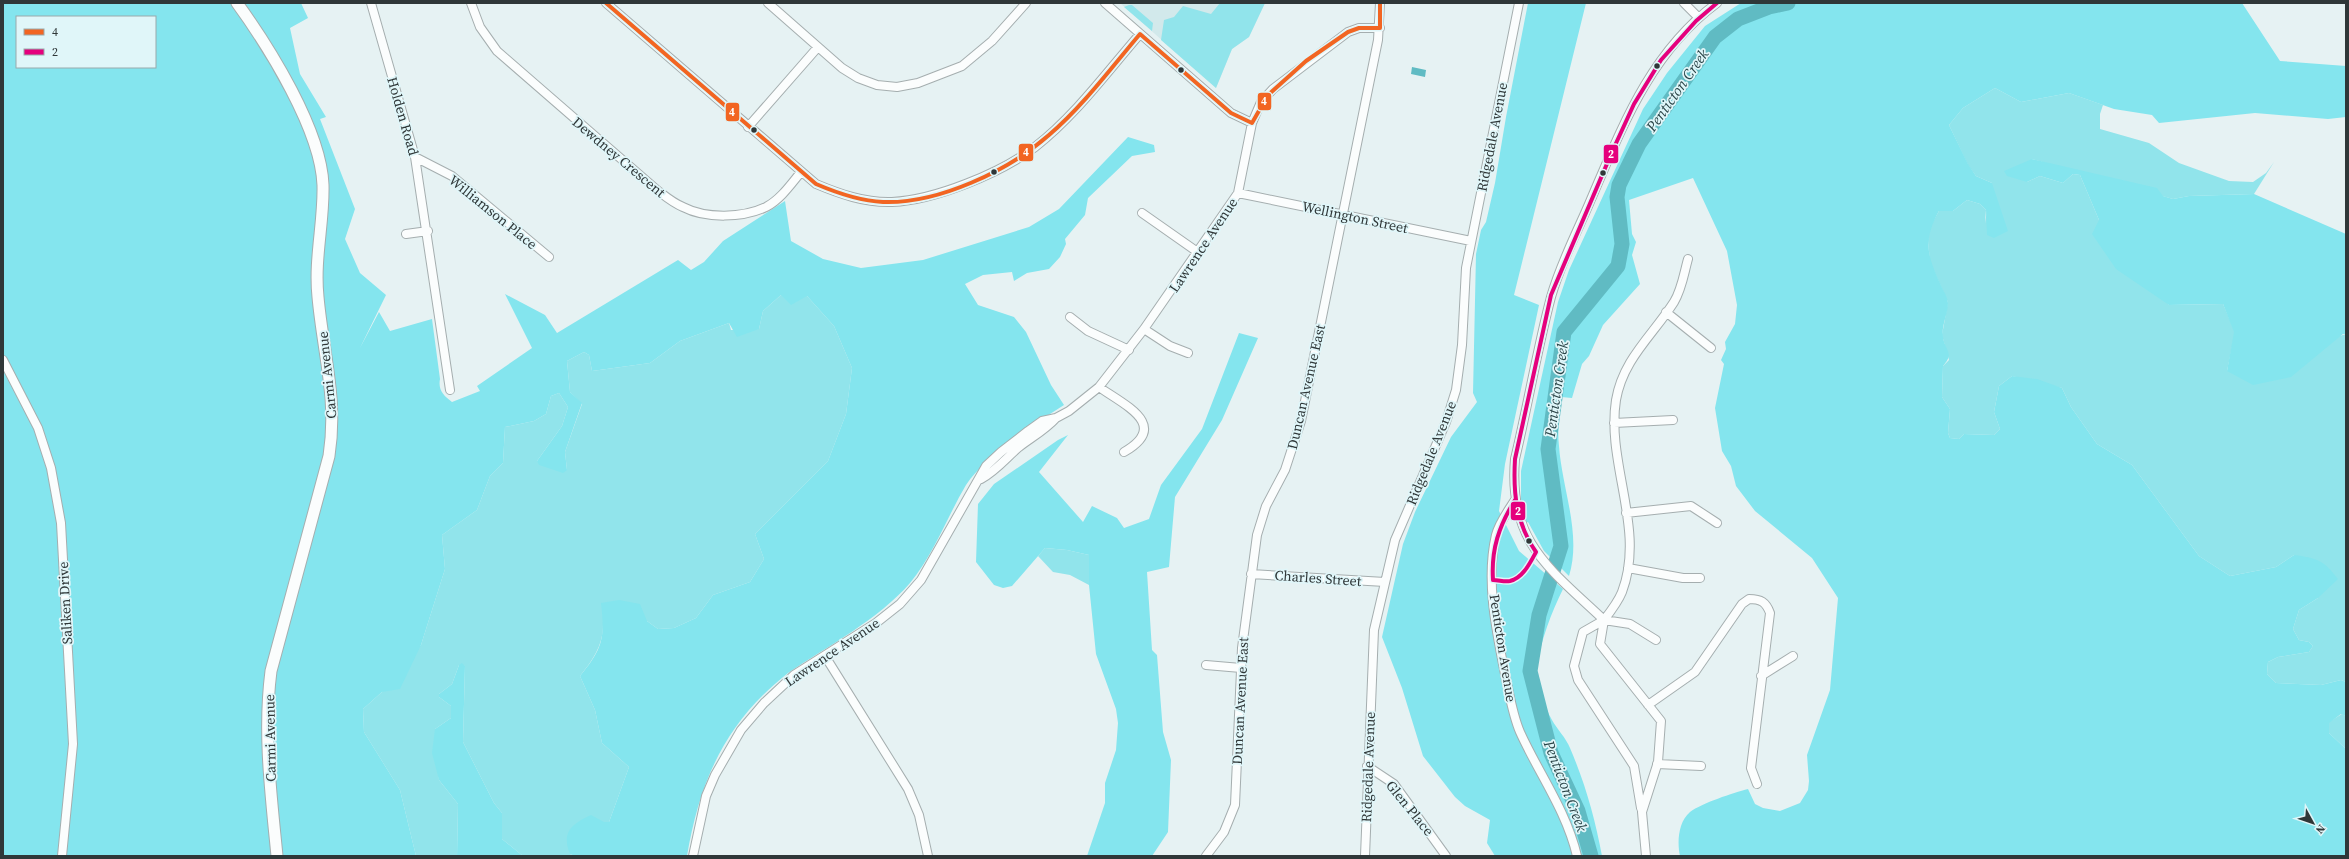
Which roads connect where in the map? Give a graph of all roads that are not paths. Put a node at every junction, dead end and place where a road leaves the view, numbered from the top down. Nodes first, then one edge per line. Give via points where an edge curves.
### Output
1 (237, 3) edge
2 (371, 3) edge
3 (471, 3) edge
4 (606, 3) edge
5 (768, 3) edge
6 (1026, 3) edge
7 (1105, 3) edge
8 (1380, 3) edge
9 (1519, 3) edge
10 (1684, 3) edge
11 (1717, 3) edge
12 (1698, 17) junction
13 (1380, 28) junction
14 (1140, 34) junction
15 (818, 46) junction
16 (1252, 123) junction
17 (748, 127) junction
18 (415, 157) junction
19 (801, 172) junction
20 (1238, 193) junction
21 (1142, 213) dead end
22 (1343, 214) junction
23 (428, 231) junction
24 (406, 234) dead end
25 (1471, 241) junction
26 (1199, 253) junction
27 (548, 258) dead end
28 (1688, 259) dead end
29 (1666, 312) junction
30 (1070, 317) dead end
31 (1144, 329) junction
32 (1711, 348) dead end
33 (1129, 350) junction
34 (1188, 353) dead end
35 (3, 360) edge
36 (1099, 387) junction
37 (450, 390) dead end
38 (1673, 420) dead end
39 (1614, 423) junction
40 (1124, 452) dead end
41 (1515, 500) junction
42 (1626, 513) junction
43 (1717, 523) dead end
44 (1628, 568) junction
45 (1251, 574) junction
46 (1700, 578) dead end
47 (1385, 582) junction
48 (1604, 620) junction
49 (1656, 640) dead end
50 (824, 656) junction
51 (1793, 656) dead end
52 (1206, 665) dead end
53 (1241, 668) junction
54 (1761, 676) junction
55 (1648, 705) junction
56 (1658, 764) junction
57 (1368, 766) junction
58 (1701, 766) dead end
59 (1757, 784) dead end
60 (1642, 812) junction
61 (62, 856) edge
62 (277, 856) edge
63 (693, 856) edge
64 (928, 856) edge
65 (1206, 856) edge
66 (1365, 856) edge
67 (1446, 856) edge
68 (1577, 856) edge
69 (1646, 856) edge

1 - 62 street, Carmi Avenue via 263,40 297,103 319,156 323,184 316,282 333,422 329,456 271,672 267,751
2 - 18 street, Holden Road
3 - 19 street, Dewdney Crescent via 480,27 497,51 657,190 684,208 716,215 743,214 766,207 781,196
4 - 17 street
5 - 15 street
6 - 15 street via 992,41 962,66 918,83 898,87 878,85 858,78
7 - 14 street
8 - 13 street, Duncan Avenue East
9 - 25 street, Ridgedale Avenue
10 - 12 street
11 - 12 street
12 - 41 street via 1668,50 1639,92 1615,142 1551,295 1515,459
13 - 16 street, Lawrence Avenue via 1353,29 1330,45 1273,89 1261,102
13 - 22 street, Duncan Avenue East
14 - 16 street via 1231,113
14 - 19 street via 1052,132 1030,151 992,173 934,193 891,202 854,198 834,192 816,184
15 - 17 street
16 - 20 street, Lawrence Avenue
17 - 19 street
18 - 23 street, Holden Road
18 - 27 street, Williamson Place via 452,176
20 - 22 street, Wellington Street
20 - 26 street, Lawrence Avenue
21 - 26 street
22 - 25 street, Wellington Street
22 - 45 street, Duncan Avenue East via 1301,421 1285,470 1261,521 1255,541
23 - 24 street
23 - 37 street, Holden Road
25 - 47 street, Ridgedale Avenue via 1466,268 1462,345 1456,390 1446,422 1395,540
26 - 31 street, Lawrence Avenue
28 - 29 street via 1679,291
29 - 32 street
29 - 39 street via 1625,369 1617,398
30 - 33 street via 1091,332
31 - 33 street, Lawrence Avenue
31 - 34 street via 1170,346
33 - 36 street, Lawrence Avenue
35 - 61 street, Saliken Drive via 38,428 51,468 61,523 73,744
36 - 40 street via 1138,415 1144,424 1145,430 1140,441
36 - 50 street, Lawrence Avenue via 1086,399 1056,418 1047,429 1019,447 993,473 981,479 962,506 934,559 913,590 900,604 876,622
38 - 39 street
39 - 42 street
41 - 48 street via 1531,545 1547,566
41 - 68 street, Penticton Avenue via 1496,534 1491,568 1495,618 1519,731 1562,811
42 - 43 street via 1690,506
42 - 44 street via 1630,553
44 - 46 street via 1683,578
44 - 48 street via 1622,593
45 - 47 street, Charles Street
45 - 53 street, Duncan Avenue East
47 - 57 street, Ridgedale Avenue via 1374,630
48 - 49 street via 1630,624
48 - 55 street via 1600,644
48 - 60 street via 1583,632 1575,670 1578,680 1634,766
50 - 63 street, Lawrence Avenue via 794,675 776,691 741,730 706,796
50 - 64 street via 908,789 919,815
51 - 54 street
52 - 53 street
53 - 65 street, Duncan Avenue East via 1236,805 1224,832
54 - 55 street via 1770,613 1762,601 1749,599 1735,614 1695,672
54 - 59 street via 1751,768
55 - 56 street via 1661,721
56 - 58 street
56 - 60 street
57 - 66 street, Ridgedale Avenue
57 - 67 street, Glen Place via 1394,784
60 - 69 street

